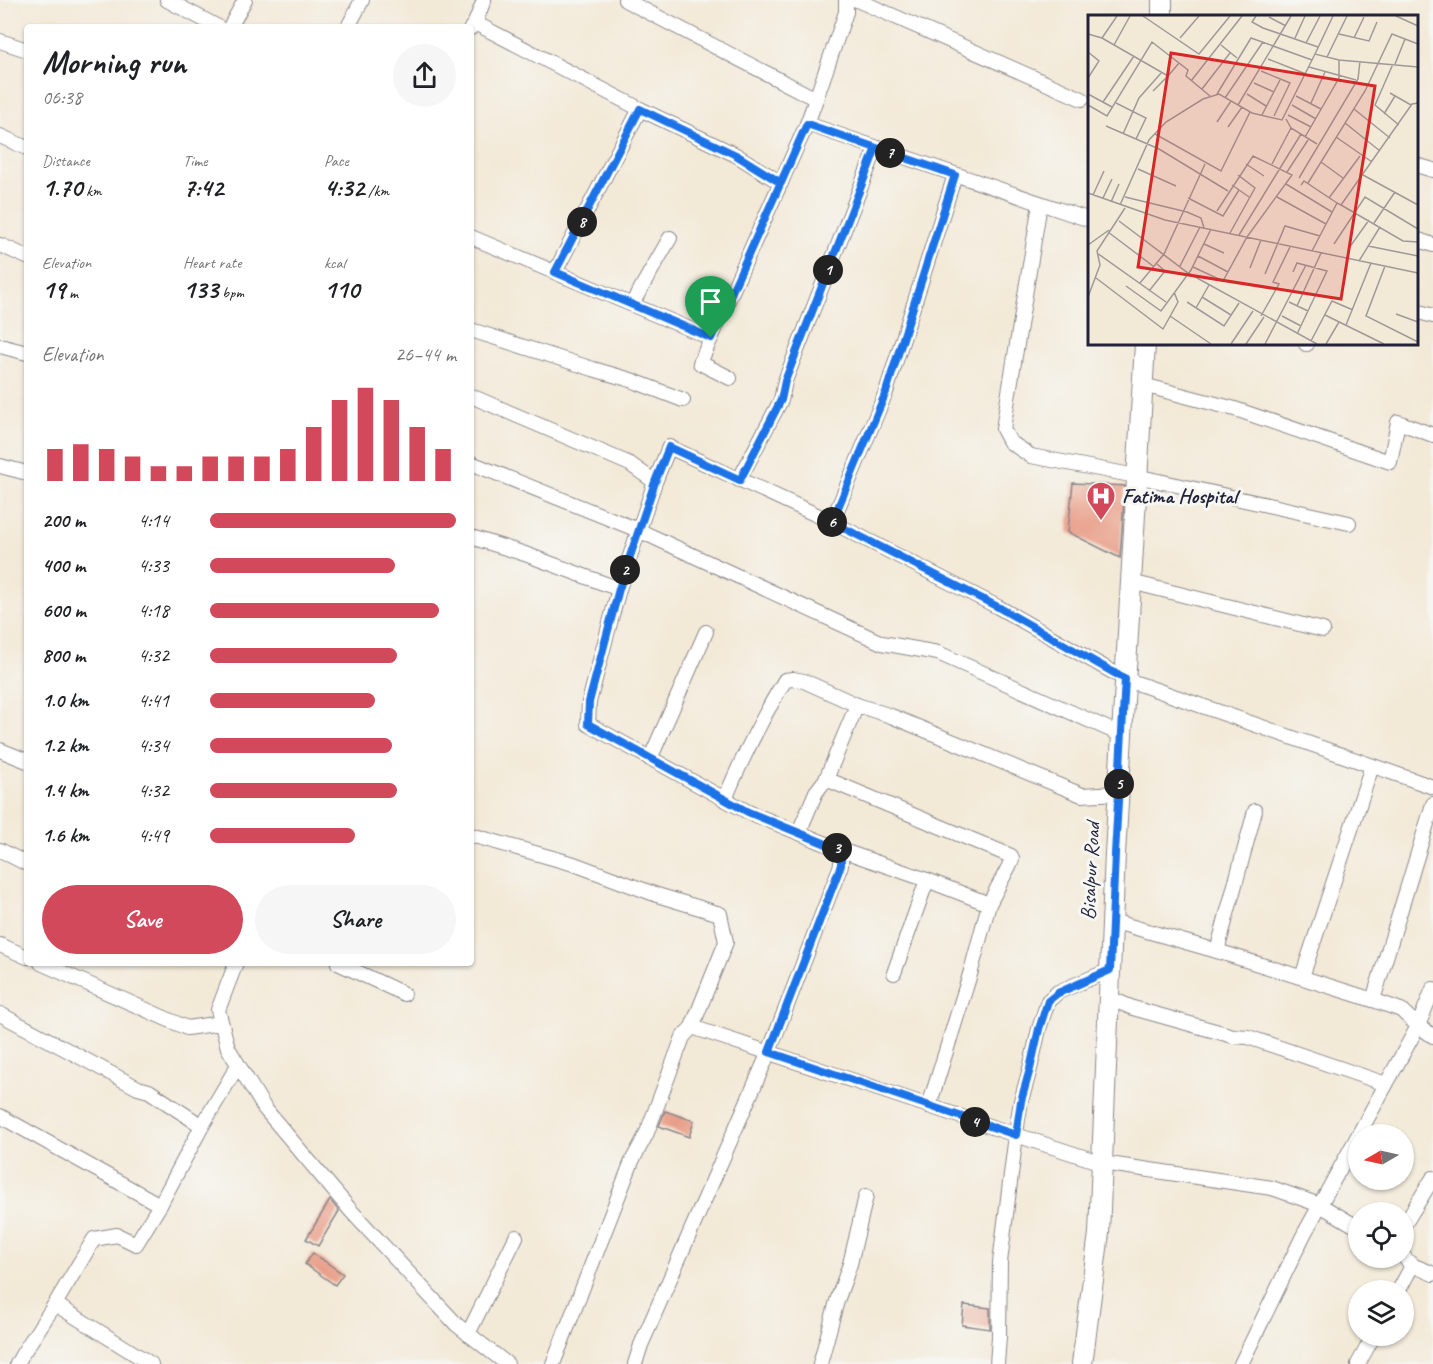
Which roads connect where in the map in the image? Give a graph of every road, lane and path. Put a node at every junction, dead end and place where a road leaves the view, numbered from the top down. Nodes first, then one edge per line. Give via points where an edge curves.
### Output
1 (167, 0) edge
2 (245, 0) edge
3 (362, 0) edge
4 (484, 0) edge
5 (625, 0) edge
6 (846, 0) edge
7 (857, 0) edge
8 (212, 24) edge
9 (232, 24) edge
10 (350, 24) edge
11 (473, 24) edge
12 (474, 26) edge
13 (0, 41) edge
14 (24, 49) edge
15 (816, 99) junction
16 (1082, 99) dead end
17 (640, 109) junction
18 (807, 124) junction
19 (0, 136) edge
20 (24, 147) edge
21 (876, 148) junction
22 (1418, 166) edge
23 (1433, 170) edge
24 (955, 175) junction
25 (781, 183) junction
26 (1040, 204) junction
27 (1088, 220) edge
28 (670, 237) dead end
29 (474, 238) edge
30 (1418, 240) edge
31 (0, 245) edge
32 (1433, 245) edge
33 (24, 256) edge
34 (555, 272) junction
35 (632, 304) junction
36 (1418, 312) edge
37 (1433, 316) edge
38 (474, 331) edge
39 (711, 338) junction
40 (1145, 345) edge
41 (0, 346) edge
42 (24, 351) edge
43 (730, 378) dead end
44 (1143, 385) junction
45 (474, 397) edge
46 (683, 400) dead end
47 (1433, 435) edge
48 (474, 464) edge
49 (0, 466) edge
50 (24, 472) edge
51 (1137, 477) junction
52 (740, 480) junction
53 (655, 482) junction
54 (832, 522) junction
55 (1349, 523) dead end
56 (638, 530) junction
57 (474, 538) edge
58 (1131, 582) junction
59 (619, 589) junction
60 (1323, 630) dead end
61 (706, 633) dead end
62 (1125, 679) junction
63 (857, 705) junction
64 (1122, 735) junction
65 (0, 750) edge
66 (24, 759) edge
67 (650, 759) junction
68 (1372, 766) junction
69 (826, 779) junction
70 (1433, 788) edge
71 (1118, 793) junction
72 (725, 799) junction
73 (1433, 804) edge
74 (1255, 811) dead end
75 (799, 832) junction
76 (474, 837) edge
77 (0, 850) edge
78 (841, 850) junction
79 (24, 862) edge
80 (927, 880) junction
81 (988, 904) junction
82 (1112, 921) junction
83 (0, 945) edge
84 (1217, 951) junction
85 (24, 956) edge
86 (48, 966) edge
87 (233, 966) edge
88 (344, 966) edge
89 (1110, 970) junction
90 (894, 973) dead end
91 (1302, 977) junction
92 (1433, 989) edge
93 (404, 994) dead end
94 (1109, 998) junction
95 (1373, 1000) junction
96 (0, 1014) edge
97 (221, 1023) junction
98 (1418, 1026) junction
99 (692, 1027) junction
100 (1433, 1036) edge
101 (769, 1052) junction
102 (238, 1065) junction
103 (1386, 1084) junction
104 (929, 1106) junction
105 (0, 1116) edge
106 (202, 1126) junction
107 (1016, 1135) junction
108 (1102, 1162) junction
109 (1433, 1178) edge
110 (866, 1197) dead end
111 (160, 1205) junction
112 (1320, 1205) junction
113 (1414, 1209) edge
114 (1348, 1222) edge
115 (516, 1237) dead end
116 (1414, 1264) edge
117 (1433, 1274) edge
118 (55, 1304) junction
119 (468, 1334) junction
120 (1368, 1346) edge
121 (17, 1364) edge
122 (151, 1364) edge
123 (507, 1364) edge
124 (553, 1364) edge
125 (635, 1364) edge
126 (820, 1364) edge
127 (997, 1364) edge
128 (1082, 1364) edge
129 (1240, 1364) edge
130 (1358, 1364) edge

1 - 8 street
2 - 9 street
3 - 10 street
4 - 11 street
5 - 15 street
6 - 15 street via 846,12
7 - 16 street
12 - 17 street
13 - 14 street
15 - 18 street
17 - 25 street via 736,155
17 - 34 street
18 - 21 street
18 - 25 street
19 - 20 street
21 - 24 street
21 - 52 street via 781,400
22 - 23 street
24 - 26 street
24 - 54 street via 886,392
25 - 39 street
26 - 27 street
26 - 51 street via 1003,429 1010,442 1031,456
28 - 35 street
29 - 34 street
30 - 32 street
31 - 33 street
34 - 35 street
35 - 39 street
36 - 37 street
38 - 46 street
39 - 43 street via 700,363
40 - 44 main road, Bisalpur Road
41 - 42 street
44 - 47 street via 1235,409 1389,462 1398,422
44 - 51 main road, Bisalpur Road
45 - 53 street via 630,464
48 - 56 street
49 - 50 street
51 - 55 street
51 - 58 main road, Bisalpur Road
52 - 53 street via 669,447
52 - 54 street
53 - 56 street
54 - 62 street via 998,607
56 - 59 street
56 - 64 street via 882,643 938,653
57 - 59 street
58 - 60 street
58 - 62 main road, Bisalpur Road
59 - 67 street via 589,702 588,724
61 - 67 street
62 - 64 main road, Bisalpur Road
62 - 68 street
63 - 69 street
63 - 71 street via 1083,795
63 - 72 street via 804,681 785,680
64 - 71 main road, Bisalpur Road
65 - 66 street
67 - 72 street
68 - 70 street
68 - 91 street
69 - 75 street via 816,792
69 - 81 street via 1011,856
71 - 82 main road, Bisalpur Road
72 - 75 street
73 - 95 street
74 - 84 street
75 - 78 street
76 - 99 street via 574,864 720,914 726,942
77 - 79 street
78 - 80 street
78 - 101 street via 841,865
80 - 81 street
80 - 90 street
81 - 104 street
82 - 84 street
82 - 89 main road, Bisalpur Road
83 - 85 street
84 - 91 street
86 - 97 street via 187,1028
87 - 97 street via 218,1010
88 - 93 street
89 - 94 main road, Bisalpur Road
89 - 107 street via 1048,1001 1021,1101
91 - 95 street
92 - 98 street
94 - 103 street via 1155,1015 1248,1037
94 - 108 main road, Bisalpur Road
95 - 98 street via 1401,1010
96 - 106 street via 149,1091
97 - 102 street
98 - 100 street
98 - 103 street
99 - 101 street
99 - 124 street via 683,1037
101 - 104 street
101 - 125 street
102 - 106 street
102 - 119 street via 265,1109 352,1212
103 - 112 street
104 - 107 street
105 - 111 street
106 - 111 street
107 - 108 street
107 - 127 street via 1000,1263
108 - 112 street via 1272,1188
108 - 128 main road, Bisalpur Road via 1099,1233
109 - 113 street
110 - 126 street
111 - 118 street via 136,1244 117,1235 94,1239
112 - 114 street
112 - 129 street
115 - 119 street
116 - 117 street
118 - 121 street
118 - 122 street
119 - 123 street
120 - 130 street

